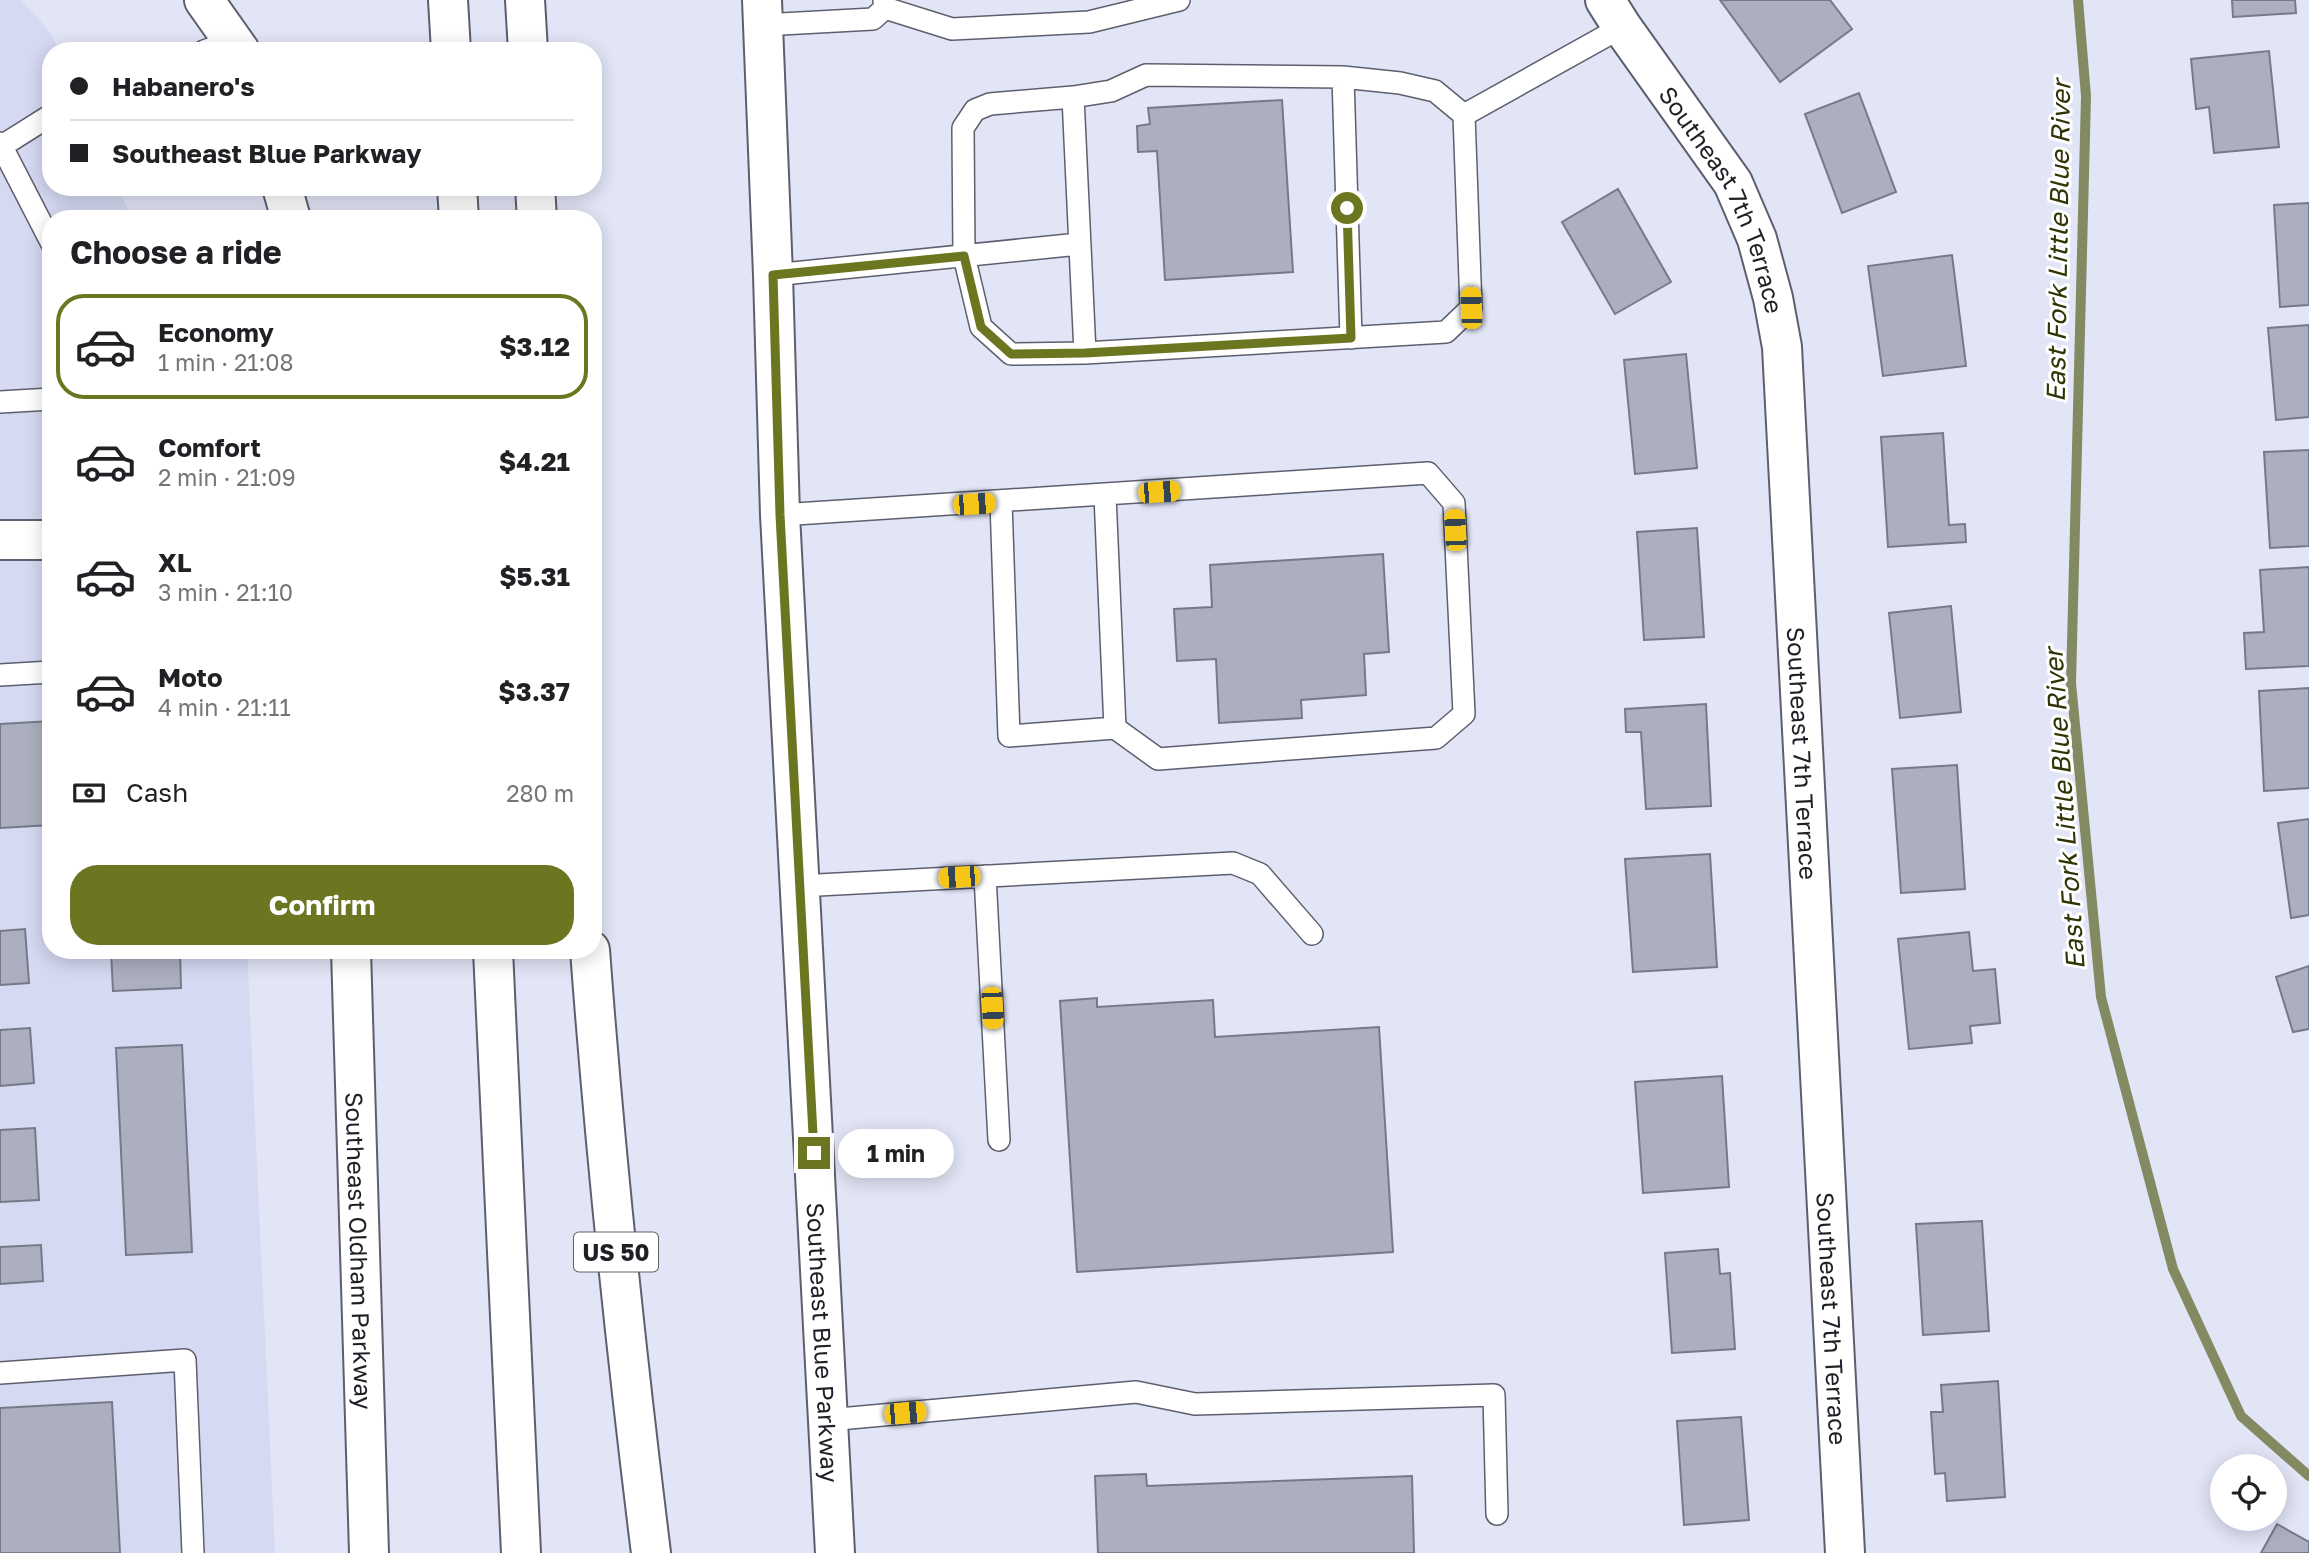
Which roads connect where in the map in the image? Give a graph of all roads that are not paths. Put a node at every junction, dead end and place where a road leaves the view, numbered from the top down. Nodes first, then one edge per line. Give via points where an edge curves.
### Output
1 (204, 0) edge
2 (449, 0) edge
3 (525, 0) edge
4 (1178, 0) edge
5 (885, 4) edge
6 (762, 12) edge
7 (1613, 13) edge
8 (223, 42) edge
9 (451, 42) edge
10 (527, 42) edge
11 (1343, 77) junction
12 (1073, 97) junction
13 (1464, 115) junction
14 (42, 120) edge
15 (1, 144) edge
16 (42, 224) edge
17 (1079, 244) junction
18 (964, 256) junction
19 (773, 275) junction
20 (1351, 338) junction
21 (1085, 353) junction
22 (42, 400) edge
23 (0, 402) edge
24 (1105, 495) junction
25 (1001, 502) junction
26 (780, 515) junction
27 (0, 540) edge
28 (42, 540) edge
29 (42, 673) edge
30 (0, 675) edge
31 (1115, 728) junction
32 (985, 876) junction
33 (799, 886) junction
34 (1312, 933) dead end
35 (351, 959) edge
36 (493, 959) edge
37 (591, 959) edge
38 (999, 1140) dead end
39 (0, 1373) edge
40 (828, 1420) junction
41 (1497, 1514) dead end
42 (193, 1553) edge
43 (369, 1553) edge
44 (521, 1553) edge
45 (651, 1553) edge
46 (835, 1553) edge
47 (1844, 1553) edge

1 - 8 main road
2 - 9 main road
3 - 10 main road
4 - 5 lane via 1089,22 952,29
5 - 6 lane via 873,19
6 - 19 main road, Southeast Blue Parkway
7 - 13 lane
7 - 47 main road, Southeast 7th Terrace via 1733,183 1757,239 1782,348
11 - 12 lane via 1146,75 1111,91
11 - 13 lane via 1435,90
11 - 20 lane
12 - 17 lane
12 - 18 lane via 990,104 975,110 963,128
13 - 20 lane via 1471,308 1447,332
14 - 15 lane
15 - 16 lane
17 - 18 lane
17 - 21 lane
18 - 19 lane
18 - 21 lane via 981,327 1011,354
19 - 26 main road, Southeast Blue Parkway
20 - 21 lane
22 - 23 lane
24 - 25 lane
24 - 31 lane
24 - 31 lane via 1429,473 1454,503 1464,714 1436,738 1158,759
25 - 26 lane
25 - 31 lane via 1009,736
26 - 33 main road, Southeast Blue Parkway
27 - 28 main road
29 - 30 lane
32 - 33 lane
32 - 34 lane via 1233,863 1260,874
32 - 38 lane
33 - 40 main road, Southeast Blue Parkway
35 - 43 main road, Southeast Oldham Parkway
36 - 44 main road
37 - 45 main road, US 50 via 602,1109
39 - 42 lane via 185,1360
40 - 41 lane via 1136,1391 1195,1404 1494,1395
40 - 46 main road, Southeast Blue Parkway

